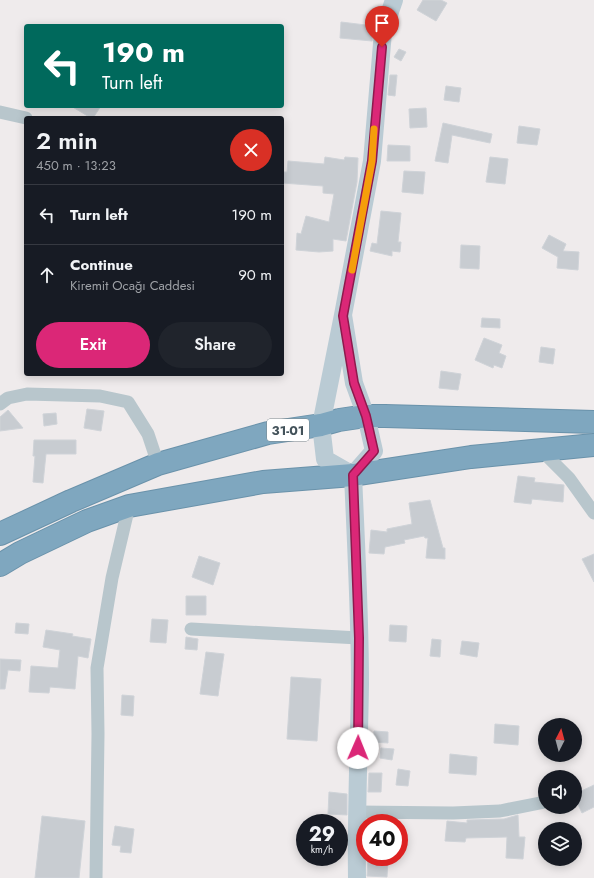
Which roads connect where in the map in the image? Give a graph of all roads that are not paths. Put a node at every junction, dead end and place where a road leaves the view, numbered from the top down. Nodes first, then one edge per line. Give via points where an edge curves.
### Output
1 (394, 0) edge
2 (0, 112) edge
3 (24, 118) edge
4 (343, 316) junction
5 (0, 404) edge
6 (366, 416) junction
7 (594, 422) edge
8 (321, 425) junction
9 (594, 445) edge
10 (541, 450) junction
11 (158, 464) junction
12 (353, 475) junction
13 (130, 506) junction
14 (594, 513) edge
15 (0, 534) edge
16 (0, 565) edge
17 (191, 629) dead end
18 (359, 638) junction
19 (538, 803) edge
20 (356, 812) junction
21 (96, 878) edge
22 (357, 878) edge

1 - 4 street via 383,32 372,161
2 - 3 street
4 - 6 street via 354,383
4 - 8 street
5 - 11 street via 8,398 27,394 100,396 128,402 148,434
6 - 7 highway, 31-01
6 - 8 highway, 31-01
6 - 12 street via 374,451
8 - 11 highway, 31-01 via 268,433
8 - 12 street via 325,459
9 - 10 highway
10 - 12 highway via 471,457
10 - 14 street via 569,478
11 - 15 highway, 31-01
12 - 13 highway via 263,482
12 - 18 street
13 - 16 highway via 87,521
13 - 21 street via 112,578 97,668
17 - 18 street
18 - 20 street
19 - 20 street via 500,811
20 - 22 street

